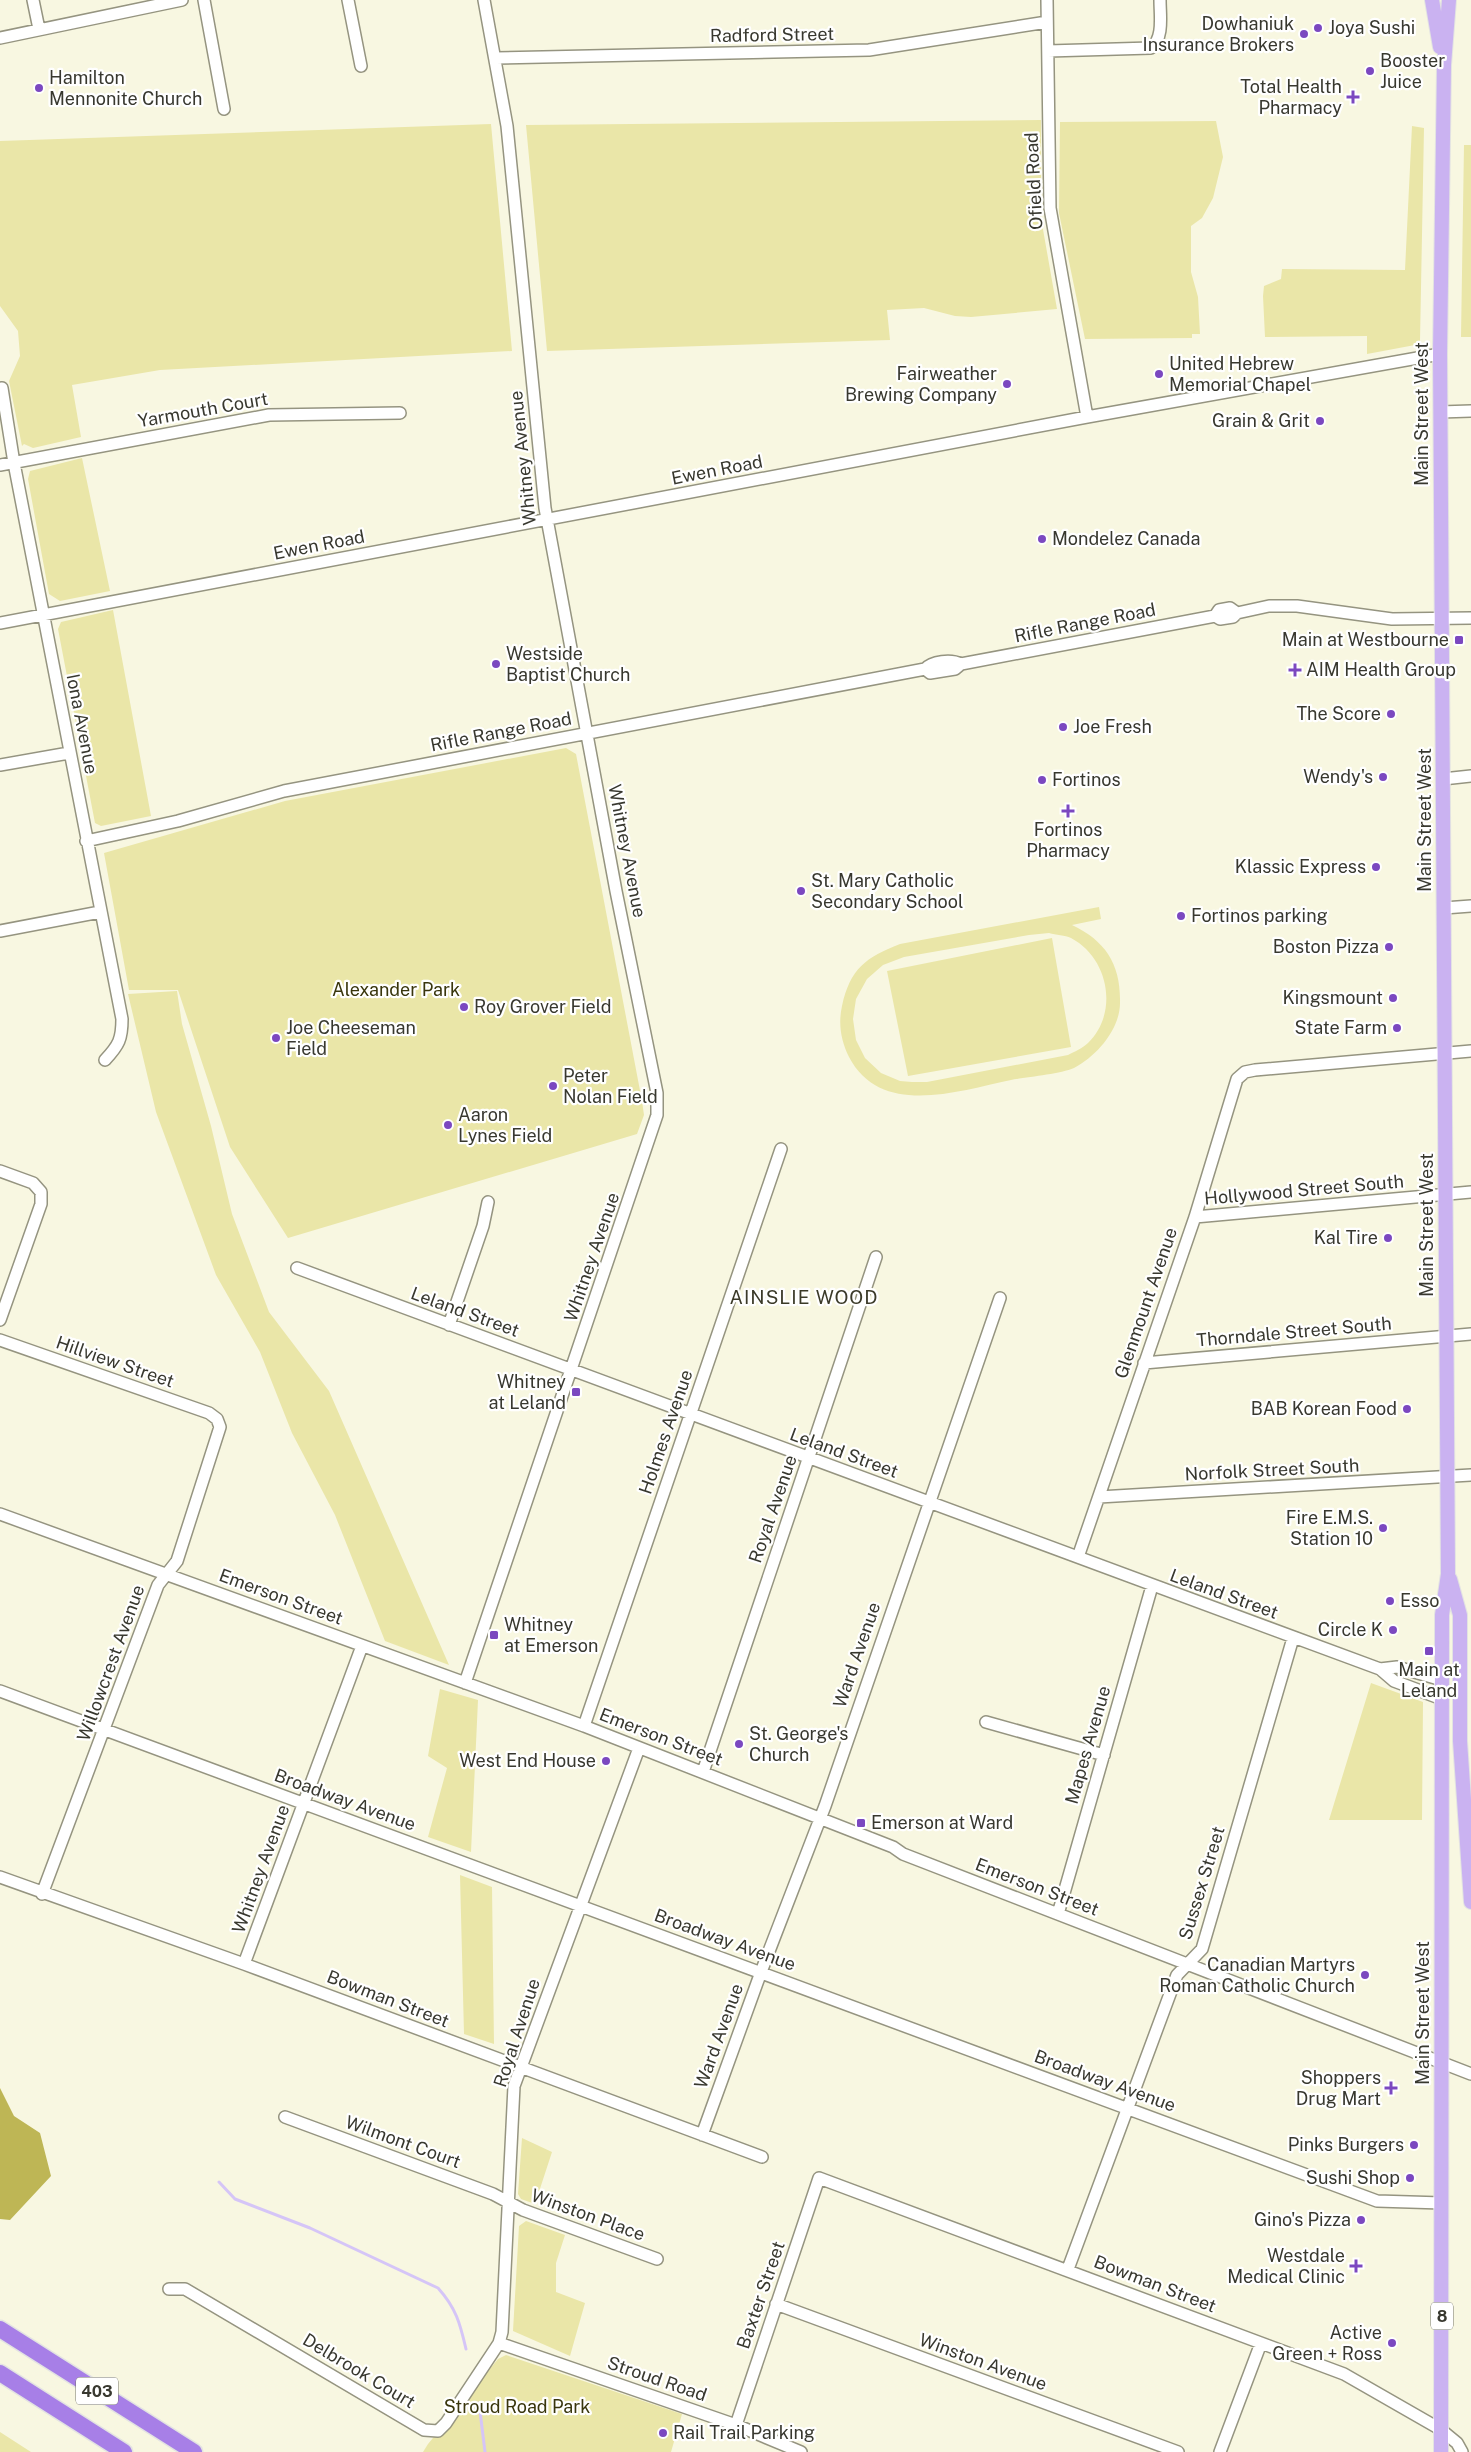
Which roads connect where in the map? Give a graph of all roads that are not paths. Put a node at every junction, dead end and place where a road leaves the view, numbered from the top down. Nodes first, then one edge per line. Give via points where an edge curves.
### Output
1 (33, 0) edge
2 (182, 0) edge
3 (204, 0) edge
4 (348, 0) edge
5 (484, 0) edge
6 (1047, 0) edge
7 (1160, 0) edge
8 (1432, 0) edge
9 (1450, 0) edge
10 (166, 1) edge
11 (1047, 22) junction
12 (39, 29) junction
13 (0, 38) edge
14 (1048, 51) junction
15 (496, 58) junction
16 (1444, 65) junction
17 (361, 66) dead end
18 (224, 109) dead end
19 (1440, 354) junction
20 (2, 388) dead end
21 (1471, 411) edge
22 (1440, 412) junction
23 (400, 413) dead end
24 (1087, 417) junction
25 (14, 462) junction
26 (0, 465) edge
27 (547, 520) junction
28 (44, 615) junction
29 (1471, 618) edge
30 (1442, 619) junction
31 (0, 623) edge
32 (586, 734) junction
33 (69, 752) junction
34 (0, 765) edge
35 (1471, 776) edge
36 (1443, 779) junction
37 (86, 840) junction
38 (1471, 906) edge
39 (1444, 908) junction
40 (100, 912) junction
41 (0, 931) edge
42 (1471, 1051) edge
43 (1445, 1053) junction
44 (105, 1060) dead end
45 (781, 1149) dead end
46 (0, 1171) edge
47 (1471, 1192) edge
48 (1446, 1194) junction
49 (488, 1202) dead end
50 (1194, 1217) junction
51 (876, 1257) dead end
52 (297, 1268) dead end
53 (1000, 1298) dead end
54 (0, 1320) edge
55 (449, 1325) junction
56 (1471, 1334) edge
57 (1447, 1336) junction
58 (0, 1340) edge
59 (1144, 1363) junction
60 (572, 1370) junction
61 (690, 1414) junction
62 (217, 1419) joint
63 (809, 1458) junction
64 (1471, 1475) edge
65 (1448, 1477) junction
66 (1099, 1497) junction
67 (928, 1502) junction
68 (0, 1514) edge
69 (1078, 1557) junction
70 (166, 1574) junction
71 (1448, 1574) junction
72 (1152, 1586) junction
73 (1460, 1615) junction
74 (1471, 1637) edge
75 (1293, 1638) junction
76 (362, 1646) junction
77 (1380, 1669) junction
78 (1442, 1680) junction
79 (1466, 1680) edge
80 (465, 1683) junction
81 (0, 1691) edge
82 (1442, 1699) junction
83 (1466, 1699) edge
84 (986, 1722) dead end
85 (584, 1726) junction
86 (105, 1730) junction
87 (639, 1748) junction
88 (1104, 1755) junction
89 (703, 1772) junction
90 (304, 1803) junction
91 (819, 1819) junction
92 (0, 1877) edge
93 (42, 1894) junction
94 (1471, 1902) edge
95 (581, 1906) junction
96 (1058, 1914) junction
97 (244, 1964) junction
98 (1187, 1965) junction
99 (761, 1972) junction
100 (1442, 2063) junction
101 (520, 2068) junction
102 (1471, 2074) edge
103 (1128, 2108) junction
104 (285, 2117) dead end
105 (702, 2135) junction
106 (762, 2157) dead end
107 (820, 2178) joint
108 (508, 2202) junction
109 (1442, 2203) junction
110 (657, 2259) dead end
111 (1068, 2269) junction
112 (169, 2289) dead end
113 (776, 2304) junction
114 (0, 2330) edge
115 (499, 2343) junction
116 (1261, 2343) junction
117 (0, 2373) edge
118 (736, 2425) junction
119 (1440, 2429) junction
120 (124, 2452) edge
121 (194, 2452) edge
122 (801, 2452) edge
123 (1178, 2452) edge
124 (1220, 2452) edge
125 (1440, 2452) edge
126 (1462, 2452) edge

1 - 12 street
2 - 10 street
3 - 18 street
4 - 17 street
5 - 15 street, Whitney Avenue
6 - 11 street, Ofield Road
7 - 14 street via 1160,36 1151,48
8 - 16 main road, Main Street West
9 - 16 main road, Main Street West
10 - 12 street
11 - 14 street, Ofield Road
11 - 15 street, Radford Street via 869,50
12 - 13 street
14 - 24 street, Ofield Road via 1050,208
15 - 27 street, Whitney Avenue via 507,126
16 - 19 main road, Main Street West
19 - 22 main road, Main Street West
19 - 24 street, Ewen Road
20 - 25 street, Iona Avenue
21 - 22 street
22 - 30 main road, Main Street West
23 - 25 street, Yarmouth Court via 269,415
24 - 27 street, Ewen Road
25 - 26 street, Yarmouth Court
25 - 28 street, Iona Avenue
27 - 28 street, Ewen Road
27 - 32 street, Whitney Avenue
28 - 31 street, Ewen Road
28 - 33 street, Iona Avenue
29 - 30 street, Rifle Range Road
30 - 32 street, Rifle Range Road via 1392,619 1297,606 1269,606 1237,613 1233,617 1220,619 1215,616 961,664 955,669 930,673 925,670
30 - 36 main road, Main Street West
32 - 37 street, Rifle Range Road via 284,791 178,821
32 - 60 street, Whitney Avenue via 657,1093 657,1115
33 - 34 street
33 - 37 street, Iona Avenue
35 - 36 street
36 - 39 main road, Main Street West
37 - 40 street, Iona Avenue
38 - 39 street
39 - 43 main road, Main Street West
40 - 41 street
40 - 44 street, Iona Avenue via 122,1019 122,1036
42 - 43 street
43 - 48 main road, Main Street West
43 - 50 street, Glenmount Avenue via 1245,1072 1237,1078
45 - 61 street, Holmes Avenue
46 - 54 street via 33,1183 41,1192 41,1204
47 - 48 street, Hollywood Street South
48 - 50 street, Hollywood Street South
48 - 57 main road, Main Street West
49 - 55 street
50 - 59 street, Glenmount Avenue
51 - 63 street, Royal Avenue
52 - 55 street, Leland Street
53 - 67 street, Ward Avenue
55 - 60 street, Leland Street
56 - 57 street, Thorndale Street South
57 - 59 street, Thorndale Street South
57 - 65 main road, Main Street West
58 - 62 street, Hillview Street via 208,1413
59 - 66 street, Glenmount Avenue
60 - 61 street, Leland Street
60 - 80 street, Whitney Avenue
61 - 63 street, Leland Street
61 - 85 street, Holmes Avenue
62 - 70 street, Willowcrest Avenue via 220,1426 218,1435 176,1561
63 - 67 street, Leland Street
63 - 89 street, Royal Avenue
64 - 65 street, Norfolk Street South
65 - 66 street, Norfolk Street South
65 - 71 main road, Main Street West
66 - 69 street, Glenmount Avenue
67 - 69 street, Leland Street
67 - 91 street, Ward Avenue
68 - 70 street, Emerson Street
69 - 72 street, Leland Street
70 - 76 street, Emerson Street
70 - 86 street, Willowcrest Avenue via 158,1585
71 - 73 main road, Main Street West
71 - 78 main road, Main Street West via 1442,1615
72 - 75 street, Leland Street
72 - 88 street, Mapes Avenue
73 - 74 main road
73 - 79 main road, Main Street West
75 - 77 street, Leland Street
75 - 98 street, Sussex Street via 1202,1949
76 - 80 street, Emerson Street
76 - 90 street, Whitney Avenue
77 - 78 street, Leland Street via 1397,1667
77 - 82 street, Leland Street via 1394,1681
78 - 79 main road
78 - 82 main road, Main Street West / 8
79 - 83 main road, Main Street West
80 - 85 street, Emerson Street
81 - 86 street, Broadway Avenue
82 - 83 main road
82 - 100 main road, Main Street West / 8
83 - 94 main road, Main Street West via 1461,1750
84 - 88 street
85 - 87 street, Emerson Street
86 - 90 street, Broadway Avenue
86 - 93 street, Willowcrest Avenue
87 - 89 street, Emerson Street
87 - 95 street, Royal Avenue
88 - 96 street, Mapes Avenue
89 - 91 street, Emerson Street
90 - 95 street, Broadway Avenue
90 - 97 street, Whitney Avenue
91 - 96 street, Emerson Street
91 - 99 street, Ward Avenue
92 - 93 street, Bowman Street
93 - 97 street, Bowman Street
95 - 99 street, Broadway Avenue
95 - 101 street, Royal Avenue
96 - 98 street, Emerson Street
97 - 101 street, Bowman Street
98 - 100 street, Emerson Street
98 - 103 street, Sussex Street via 1178,1975
99 - 103 street, Broadway Avenue
99 - 105 street, Ward Avenue
100 - 102 street, Emerson Street
100 - 109 main road, Main Street West / 8
101 - 105 street, Bowman Street
101 - 108 street, Royal Avenue via 514,2086
103 - 109 street, Broadway Avenue via 1377,2201
103 - 111 street, Sussex Street
104 - 108 street, Wilmont Court
105 - 106 street, Bowman Street
107 - 111 street, Bowman Street
107 - 113 street, Baxter Street
108 - 110 street, Winston Place
108 - 115 street, Royal Avenue
109 - 119 main road, Main Street West / 8
111 - 116 street, Bowman Street
112 - 115 street, Delbrook Court via 185,2289 424,2430 438,2431 446,2423
113 - 118 street, Baxter Street
113 - 123 street, Winston Avenue
114 - 121 highway, 403
115 - 118 street, Stroud Road
116 - 119 street, Bowman Street via 1344,2374
116 - 124 street
117 - 120 highway, 403
118 - 122 street, Stroud Road
119 - 125 main road, Main Street West / 8
119 - 126 street, Bowman Street

